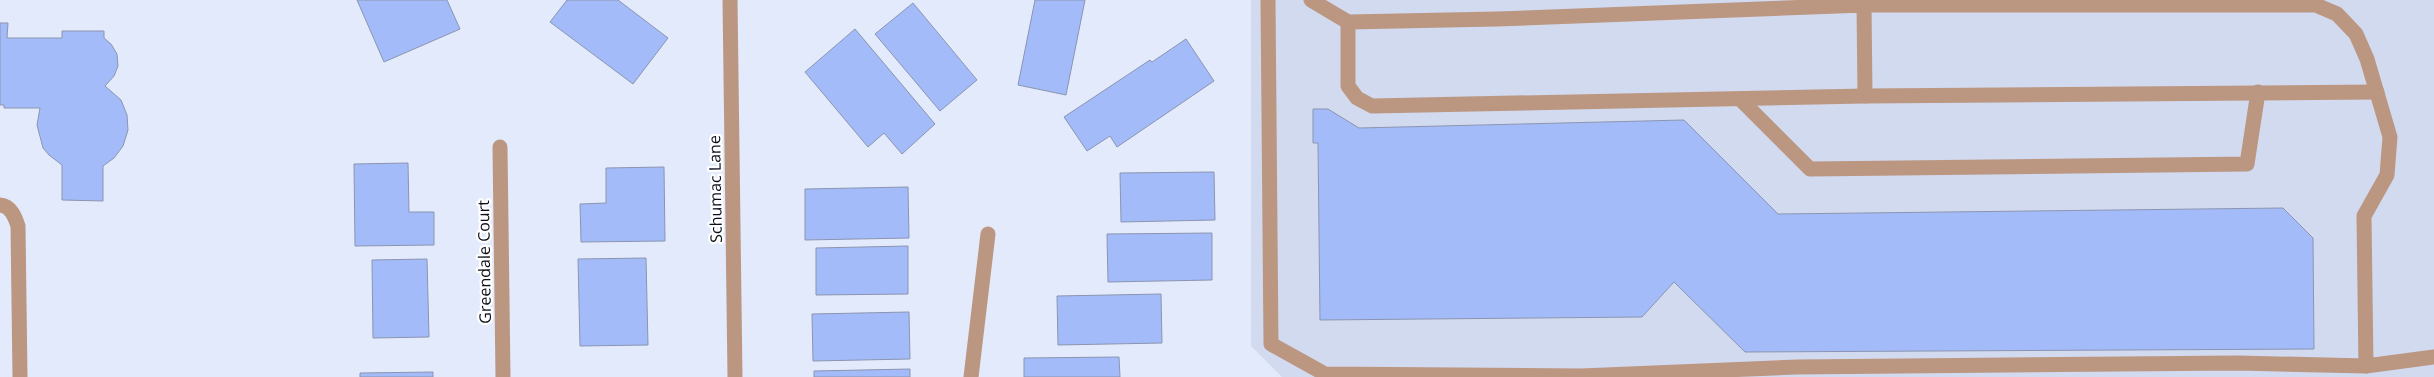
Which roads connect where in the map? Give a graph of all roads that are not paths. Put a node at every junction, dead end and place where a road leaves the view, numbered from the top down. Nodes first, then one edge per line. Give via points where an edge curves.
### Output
1 (730, 0) edge
2 (1268, 0) edge
3 (1311, 0) edge
4 (1864, 3) edge
5 (1348, 22) junction
6 (2258, 92) junction
7 (2376, 92) junction
8 (1866, 96) junction
9 (1740, 99) junction
10 (500, 147) dead end
11 (0, 204) edge
12 (988, 234) dead end
13 (2434, 357) edge
14 (2366, 366) junction
15 (20, 377) edge
16 (502, 377) edge
17 (735, 377) edge
18 (971, 377) edge

1 - 17 street, Schumac Lane
2 - 14 street via 1271,344 1324,374 1581,376 1807,366 2238,363
3 - 5 street
4 - 5 street
4 - 7 street via 2316,5 2337,14 2356,34
4 - 8 street
5 - 9 street via 1348,86 1357,98 1372,106
6 - 7 street
6 - 8 street
6 - 9 street via 2247,164 2198,165 1810,169
7 - 14 street via 2390,137 2388,175 2364,216
8 - 9 street
10 - 16 street, Greendale Court
11 - 15 street via 13,213 18,226
12 - 18 street
13 - 14 street

